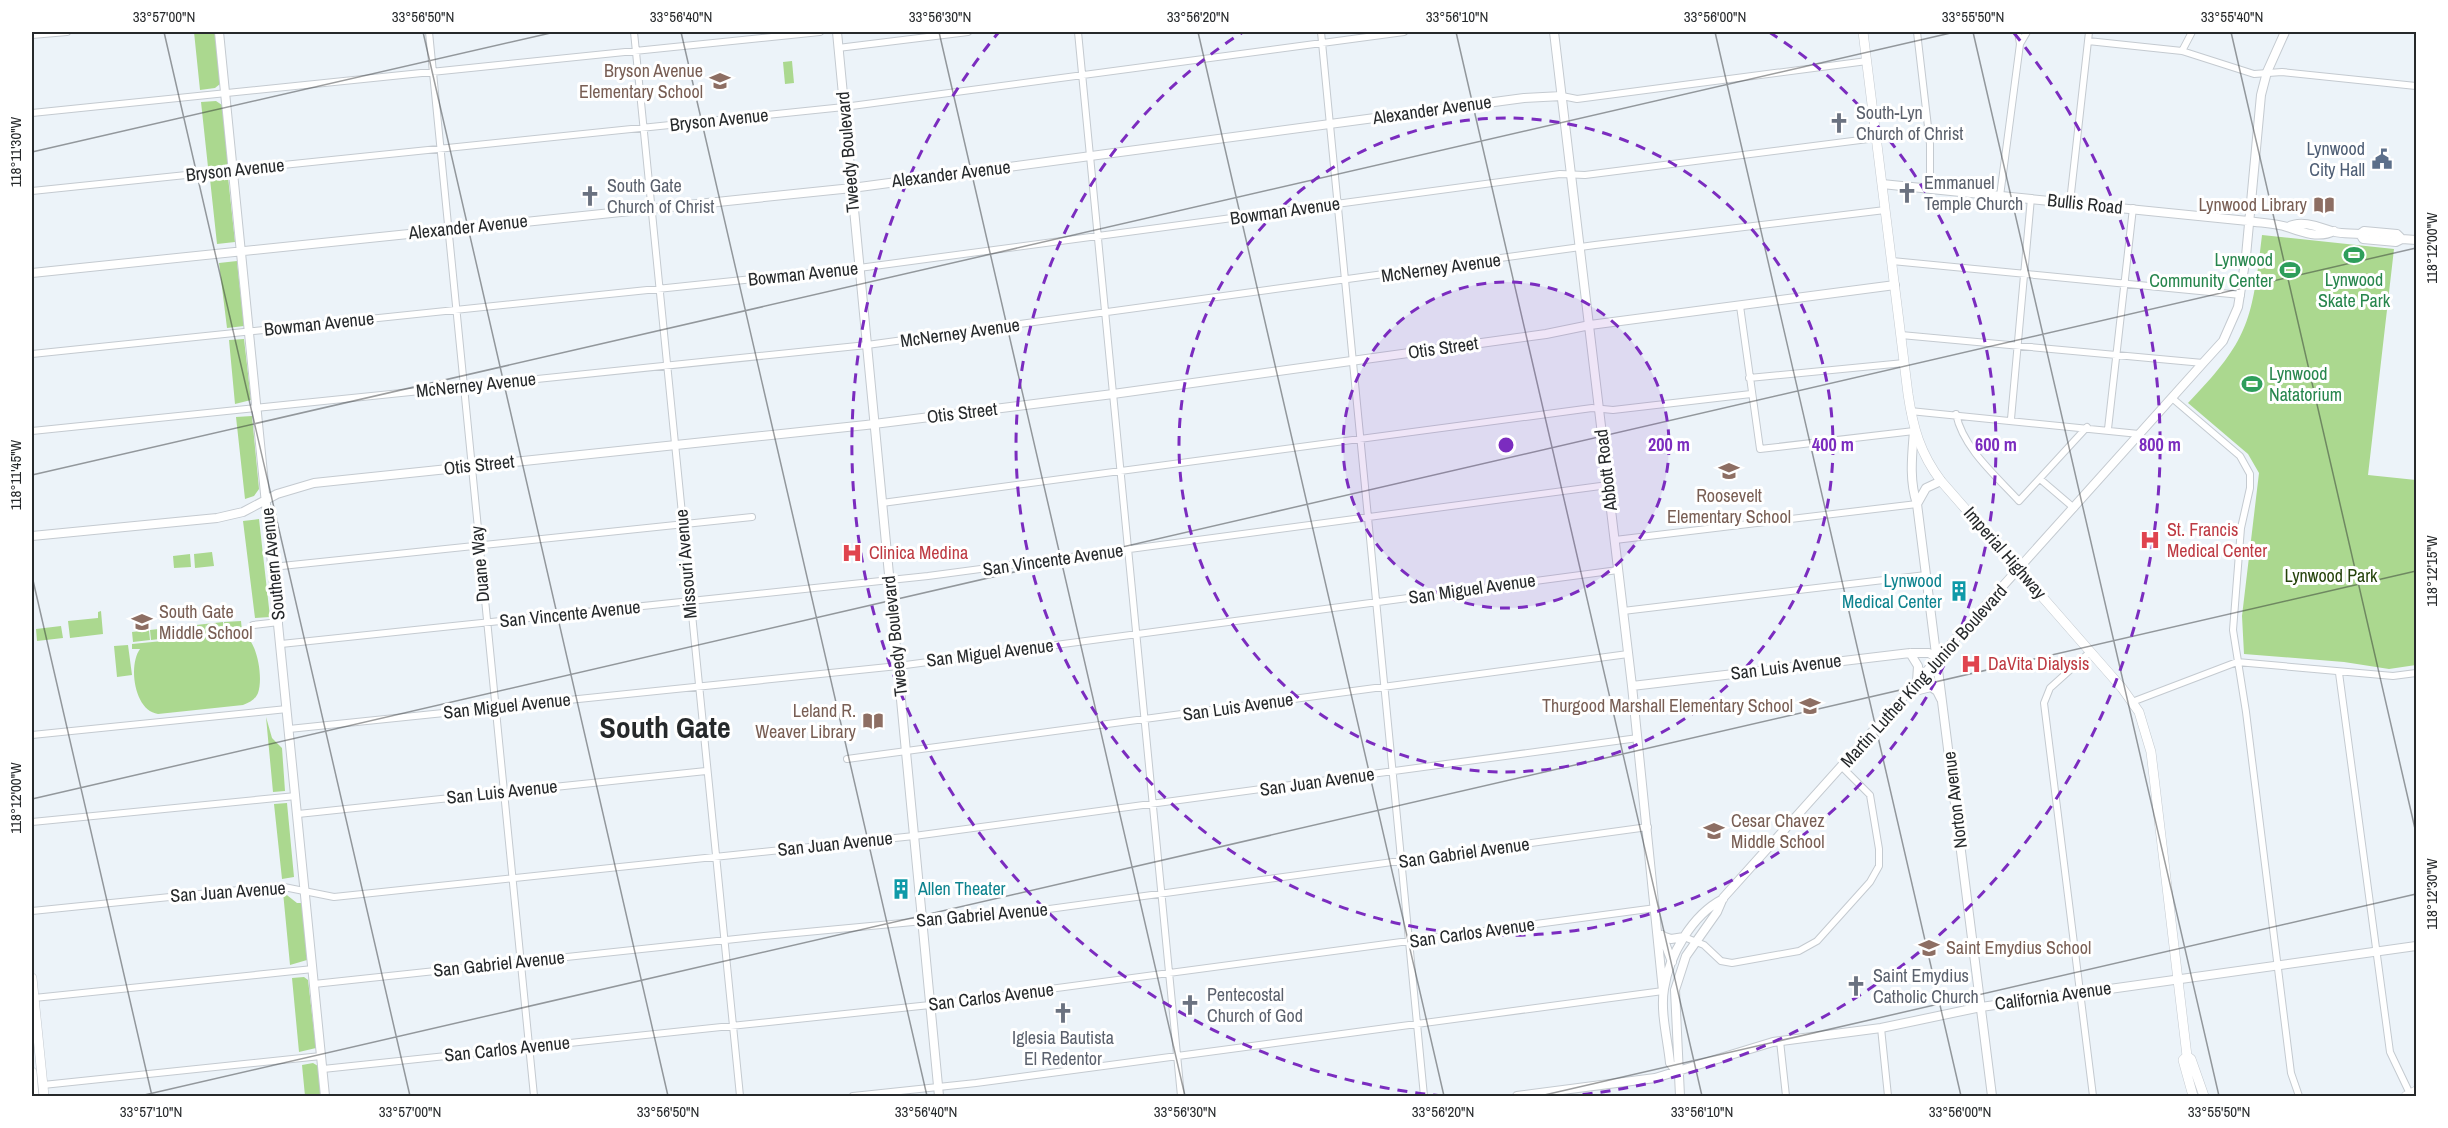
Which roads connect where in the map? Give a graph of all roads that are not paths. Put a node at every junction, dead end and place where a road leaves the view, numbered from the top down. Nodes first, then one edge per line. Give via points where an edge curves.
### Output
1 (67, 32) edge
2 (219, 32) edge
3 (429, 32) edge
4 (634, 32) edge
5 (820, 32) edge
6 (837, 32) edge
7 (968, 32) edge
8 (1078, 32) edge
9 (1321, 32) edge
10 (1404, 32) edge
11 (1554, 32) edge
12 (1863, 32) edge
13 (1917, 32) edge
14 (2018, 32) edge
15 (2027, 32) edge
16 (2089, 32) edge
17 (2192, 32) edge
18 (2286, 32) edge
19 (32, 35) edge
20 (2088, 41) junction
21 (1322, 43) junction
22 (2020, 44) junction
23 (838, 48) junction
24 (636, 50) junction
25 (2182, 51) junction
26 (1867, 61) junction
27 (433, 72) junction
28 (2267, 72) junction
29 (1083, 75) junction
30 (2416, 86) edge
31 (225, 93) junction
32 (1562, 96) junction
33 (844, 107) junction
34 (32, 113) edge
35 (1330, 124) junction
36 (644, 128) junction
37 (1876, 138) junction
38 (440, 149) junction
39 (1090, 156) junction
40 (233, 170) junction
41 (1571, 175) junction
42 (1882, 184) junction
43 (852, 188) junction
44 (1930, 188) junction
45 (32, 191) edge
46 (2001, 196) junction
47 (2031, 198) junction
48 (2070, 202) junction
49 (1338, 204) junction
50 (652, 208) junction
51 (2133, 208) junction
52 (1885, 210) junction
53 (2248, 221) junction
54 (448, 229) junction
55 (1098, 236) junction
56 (2416, 240) edge
57 (1580, 248) junction
58 (242, 251) junction
59 (1892, 261) junction
60 (859, 268) junction
61 (2023, 272) junction
62 (32, 273) edge
63 (1345, 281) junction
64 (2125, 283) junction
65 (1895, 285) junction
66 (659, 289) junction
67 (2241, 295) junction
68 (1740, 306) junction
69 (456, 310) junction
70 (1106, 313) junction
71 (1590, 325) junction
72 (249, 331) junction
73 (1901, 335) junction
74 (867, 345) junction
75 (2016, 345) junction
76 (32, 354) edge
77 (2117, 356) junction
78 (1353, 360) junction
79 (1904, 363) junction
80 (2203, 363) junction
81 (667, 366) junction
82 (1749, 378) junction
83 (463, 387) junction
84 (1113, 394) junction
85 (1751, 394) junction
86 (2172, 398) junction
87 (256, 408) junction
88 (1599, 409) junction
89 (1910, 411) junction
90 (1956, 414) junction
91 (2011, 420) junction
92 (874, 423) junction
93 (2087, 427) junction
94 (2108, 429) junction
95 (32, 431) edge
96 (1914, 431) junction
97 (2139, 434) junction
98 (1362, 440) junction
99 (674, 445) junction
100 (471, 466) junction
101 (1121, 472) junction
102 (2040, 479) junction
103 (1941, 481) junction
104 (1608, 485) junction
105 (266, 501) junction
106 (882, 503) junction
107 (1917, 504) junction
108 (2074, 508) junction
109 (753, 517) dead end
110 (1368, 518) junction
111 (683, 524) junction
112 (32, 536) edge
113 (1615, 540) junction
114 (479, 546) junction
115 (1128, 550) junction
116 (272, 567) junction
117 (2020, 569) junction
118 (1618, 570) junction
119 (1926, 575) junction
120 (890, 580) junction
121 (689, 602) junction
122 (1377, 603) junction
123 (1623, 611) junction
124 (279, 622) junction
125 (486, 623) junction
126 (253, 625) dead end
127 (1136, 634) junction
128 (281, 645) junction
129 (2090, 652) junction
130 (1910, 653) junction
131 (1628, 654) junction
132 (1938, 659) junction
133 (2237, 662) junction
134 (898, 666) junction
135 (2339, 673) junction
136 (2416, 673) edge
137 (1916, 683) junction
138 (698, 685) junction
139 (1632, 686) junction
140 (1385, 688) junction
141 (1905, 695) junction
142 (2132, 702) junction
143 (495, 708) junction
144 (287, 709) junction
145 (1944, 713) junction
146 (1145, 720) junction
147 (289, 729) junction
148 (32, 735) edge
149 (1638, 738) junction
150 (906, 750) junction
151 (847, 759) dead end
152 (1842, 767) junction
153 (706, 771) junction
154 (1393, 772) junction
155 (503, 793) junction
156 (296, 796) junction
157 (1153, 804) junction
158 (297, 814) junction
159 (32, 822) edge
160 (1648, 827) junction
161 (914, 836) junction
162 (715, 857) junction
163 (1402, 862) junction
164 (512, 878) junction
165 (305, 890) junction
166 (1161, 894) junction
167 (1723, 898) junction
168 (1657, 908) junction
169 (32, 911) edge
170 (922, 922) junction
171 (1662, 936) junction
172 (1684, 937) junction
173 (723, 940) junction
174 (1696, 941) junction
175 (1410, 942) junction
176 (2416, 946) edge
177 (2376, 951) junction
178 (1671, 961) junction
179 (520, 962) junction
180 (2277, 964) junction
181 (313, 969) junction
182 (1680, 969) junction
183 (1169, 974) junction
184 (32, 978) edge
185 (2177, 978) junction
186 (314, 984) junction
187 (1663, 991) junction
188 (2080, 993) junction
189 (34, 998) junction
190 (930, 1005) junction
191 (1981, 1007) junction
192 (1418, 1024) junction
193 (732, 1026) junction
194 (1881, 1028) junction
195 (1780, 1041) junction
196 (529, 1046) junction
197 (321, 1056) junction
198 (1177, 1056) junction
199 (2187, 1056) junction
200 (323, 1069) junction
201 (32, 1072) edge
202 (1678, 1073) junction
203 (36, 1086) edge
204 (939, 1092) edge
205 (2411, 1095) edge
206 (34, 1096) edge
207 (44, 1096) edge
208 (326, 1096) edge
209 (534, 1096) edge
210 (740, 1096) edge
211 (853, 1096) edge
212 (1181, 1096) edge
213 (1424, 1096) edge
214 (1517, 1096) edge
215 (1680, 1096) edge
216 (1786, 1096) edge
217 (1888, 1096) edge
218 (1992, 1096) edge
219 (2093, 1096) edge
220 (2193, 1096) edge
221 (2204, 1096) edge
222 (2299, 1096) edge

1 - 19 street
2 - 31 street, Southern Avenue
3 - 27 street, Duane Way
4 - 24 street, Missouri Avenue
5 - 24 street
6 - 23 street, Tweedy Boulevard
7 - 23 street
8 - 29 street
9 - 21 street
10 - 21 street, Bryson Avenue
11 - 32 street, Abbott Road
12 - 26 main road, Imperial Highway
13 - 44 street via 1930,144
14 - 22 street
15 - 22 street
16 - 20 street
17 - 25 street
18 - 28 street, Martin Luther King Junior Boulevard
20 - 25 street
20 - 48 street
21 - 29 street, Bryson Avenue
21 - 35 street
22 - 46 street
23 - 33 street, Tweedy Boulevard
24 - 27 street
24 - 36 street, Missouri Avenue
25 - 28 street via 2254,74
26 - 32 street, Alexander Avenue via 1577,99
26 - 37 main road, Imperial Highway
27 - 31 street
27 - 38 street, Duane Way
28 - 30 street
28 - 53 street, Martin Luther King Junior Boulevard
29 - 33 street, Bryson Avenue
29 - 39 street
31 - 34 street
31 - 40 street, Southern Avenue
32 - 35 street, Alexander Avenue via 1542,95
32 - 41 street, Abbott Road
33 - 36 street, Bryson Avenue
33 - 43 street, Tweedy Boulevard
35 - 39 street, Alexander Avenue
35 - 49 street
36 - 38 street, Bryson Avenue
36 - 50 street, Missouri Avenue
37 - 41 street, Bowman Avenue
37 - 42 main road, Imperial Highway
38 - 40 street, Bryson Avenue
38 - 54 street, Duane Way
39 - 43 street, Alexander Avenue
39 - 55 street
40 - 45 street, Bryson Avenue
40 - 58 street, Southern Avenue
41 - 49 street, Bowman Avenue
41 - 57 street, Abbott Road
42 - 44 street, Bullis Road
42 - 52 main road, Imperial Highway
43 - 50 street, Alexander Avenue
43 - 60 street, Tweedy Boulevard
44 - 46 street, Bullis Road
46 - 47 street, Bullis Road
47 - 48 street, Bullis Road
47 - 61 street
48 - 51 street, Bullis Road
49 - 55 street, Bowman Avenue
49 - 63 street
50 - 54 street, Alexander Avenue
50 - 66 street, Missouri Avenue
51 - 53 street, Bullis Road
51 - 64 street
52 - 57 street, McNerney Avenue
52 - 59 main road, Imperial Highway
53 - 56 street, Bullis Road via 2326,235 2334,231 2360,234 2363,239
53 - 67 street, Martin Luther King Junior Boulevard
54 - 58 street, Alexander Avenue
54 - 69 street, Duane Way
55 - 60 street, Bowman Avenue
55 - 70 street
57 - 63 street, McNerney Avenue
57 - 71 street, Abbott Road
58 - 62 street, Alexander Avenue
58 - 72 street, Southern Avenue
59 - 61 street
59 - 65 main road, Imperial Highway
60 - 66 street, Bowman Avenue
60 - 74 street, Tweedy Boulevard
61 - 64 street
61 - 75 street
63 - 70 street, McNerney Avenue
63 - 78 street
64 - 67 street
64 - 77 street
65 - 68 street, Otis Street
65 - 73 main road, Imperial Highway
66 - 69 street, Bowman Avenue
66 - 81 street, Missouri Avenue
67 - 80 street, Martin Luther King Junior Boulevard via 2229,330
68 - 71 street, Otis Street
68 - 82 street
69 - 72 street, Bowman Avenue
69 - 83 street, Duane Way
70 - 74 street, McNerney Avenue
70 - 84 street
71 - 78 street, Otis Street
71 - 88 street, Abbott Road
72 - 76 street, Bowman Avenue
72 - 87 street, Southern Avenue
73 - 75 street
73 - 79 main road, Imperial Highway
74 - 81 street, McNerney Avenue
74 - 92 street, Tweedy Boulevard
75 - 77 street
75 - 91 street
77 - 80 street
77 - 94 street
78 - 84 street, Otis Street
78 - 98 street
79 - 82 street
79 - 89 main road, Imperial Highway
80 - 86 street, Martin Luther King Junior Boulevard
81 - 83 street, McNerney Avenue
81 - 99 street, Missouri Avenue
82 - 85 street
83 - 87 street, McNerney Avenue
83 - 100 street, Duane Way
84 - 92 street, Otis Street
84 - 101 street
85 - 88 street
85 - 96 street via 1760,448
86 - 97 street, Martin Luther King Junior Boulevard
86 - 133 street via 2240,456 2250,474 2233,614
87 - 95 street, McNerney Avenue
87 - 105 street, Southern Avenue
88 - 98 street
88 - 104 street, Abbott Road
89 - 90 street
89 - 96 main road, Imperial Highway
90 - 91 street
90 - 102 street via 1971,446 2019,501
91 - 93 street
92 - 99 street, Otis Street
92 - 106 street, Tweedy Boulevard
93 - 94 street
93 - 102 street
94 - 97 street
96 - 103 main road, Imperial Highway
96 - 107 street, Norton Avenue via 1911,463
97 - 108 street, Martin Luther King Junior Boulevard
98 - 101 street
98 - 110 street
99 - 100 street, Otis Street
99 - 111 street, Missouri Avenue
100 - 105 street, Otis Street via 304,484
100 - 114 street, Duane Way
101 - 106 street
101 - 115 street
102 - 108 street
103 - 107 street via 1926,488
103 - 117 main road, Imperial Highway
104 - 110 street, San Vincente Avenue
104 - 113 street, Abbott Road
105 - 112 street, Otis Street via 217,518
105 - 116 street, Southern Avenue
106 - 120 street, Tweedy Boulevard
107 - 113 street
107 - 119 street, Norton Avenue
108 - 117 street, Martin Luther King Junior Boulevard
109 - 111 street
110 - 115 street, San Vincente Avenue
110 - 122 street
111 - 114 street
111 - 121 street, Missouri Avenue
113 - 118 street, Abbott Road
114 - 116 street
114 - 125 street, Duane Way
115 - 120 street, San Vincente Avenue
115 - 127 street
116 - 124 street, Southern Avenue
117 - 129 main road, Imperial Highway
117 - 132 street, Martin Luther King Junior Boulevard
118 - 122 street, San Miguel Avenue
118 - 123 street, Abbott Road
119 - 123 street
119 - 132 street, Norton Avenue
120 - 121 street, San Vincente Avenue
120 - 134 street, Tweedy Boulevard
121 - 125 street, San Vincente Avenue
121 - 138 street, Missouri Avenue
122 - 127 street, San Miguel Avenue
122 - 140 street
123 - 131 street, Abbott Road
124 - 126 street
124 - 128 street, Southern Avenue
125 - 128 street, San Vincente Avenue
125 - 143 street, Duane Way
127 - 134 street, San Miguel Avenue
127 - 146 street
128 - 144 street, Southern Avenue
129 - 142 main road, Imperial Highway
129 - 188 street via 2050,688 2044,703
130 - 132 street, San Luis Avenue via 1929,653
130 - 137 street via 1918,666
130 - 139 street, San Luis Avenue
131 - 139 street, Abbott Road
131 - 140 street, San Luis Avenue
132 - 137 street, Martin Luther King Junior Boulevard
132 - 145 street, Norton Avenue
133 - 135 street
133 - 142 street
133 - 180 street
134 - 138 street, San Miguel Avenue
134 - 150 street, Tweedy Boulevard
135 - 136 street
135 - 177 street
137 - 141 street, Martin Luther King Junior Boulevard
138 - 143 street, San Miguel Avenue
138 - 153 street, Missouri Avenue
139 - 149 street, Abbott Road
140 - 146 street, San Luis Avenue
140 - 154 street
141 - 145 street via 1931,687 1940,697
141 - 152 street, Martin Luther King Junior Boulevard
142 - 185 main road, Imperial Highway via 2144,724 2151,752
143 - 147 street, San Miguel Avenue
143 - 155 street, Duane Way
144 - 147 street, Southern Avenue
144 - 148 street
145 - 191 street, Norton Avenue
146 - 150 street, San Luis Avenue
146 - 157 street
147 - 156 street, Southern Avenue
149 - 154 street, San Juan Avenue
149 - 160 street, Abbott Road
150 - 151 street, San Luis Avenue
150 - 161 street, Tweedy Boulevard
152 - 167 street, Martin Luther King Junior Boulevard
152 - 174 street via 1872,800 1880,858 1870,882 1816,941 1799,951 1726,962
153 - 155 street, San Luis Avenue
153 - 162 street, Missouri Avenue
154 - 157 street, San Juan Avenue
154 - 163 street
155 - 158 street, San Luis Avenue
155 - 164 street, Duane Way
156 - 158 street, Southern Avenue
156 - 159 street
157 - 161 street, San Juan Avenue
157 - 166 street
158 - 165 street, Southern Avenue
160 - 163 street, San Gabriel Avenue
160 - 168 street, Abbott Road
161 - 162 street, San Juan Avenue
161 - 170 street, Tweedy Boulevard
162 - 164 street, San Juan Avenue
162 - 173 street, Missouri Avenue
163 - 166 street, San Gabriel Avenue
163 - 175 street
164 - 165 street, San Juan Avenue via 334,897
164 - 179 street, Duane Way
165 - 169 street, San Juan Avenue via 256,887
165 - 181 street, Southern Avenue
166 - 170 street, San Gabriel Avenue via 974,919
166 - 183 street
167 - 172 street, Martin Luther King Junior Boulevard via 1712,904
167 - 174 street, Martin Luther King Junior Boulevard
168 - 171 street, Abbott Road
168 - 175 street, San Carlos Avenue
168 - 187 street, Abbott Road
170 - 173 street, San Gabriel Avenue
170 - 190 street, Tweedy Boulevard
171 - 172 street
171 - 178 street, Abbott Road
172 - 174 street
172 - 178 street, Martin Luther King Junior Boulevard
173 - 179 street, San Gabriel Avenue
173 - 193 street, Missouri Avenue
174 - 182 street, Martin Luther King Junior Boulevard
175 - 183 street, San Carlos Avenue
175 - 192 street
176 - 177 street, California Avenue
177 - 180 street, California Avenue
177 - 205 street via 2390,1052
178 - 182 street, Abbott Road
178 - 187 street, Martin Luther King Junior Boulevard
179 - 186 street, San Gabriel Avenue
179 - 196 street, Duane Way
180 - 185 street, California Avenue
180 - 222 street via 2291,1073
181 - 186 street, Southern Avenue
181 - 189 street
182 - 202 street, Martin Luther King Junior Boulevard via 1674,1005
183 - 190 street, San Carlos Avenue
183 - 198 street
184 - 189 main road
185 - 188 street, California Avenue
185 - 199 main road, Imperial Highway
186 - 197 street, Southern Avenue
187 - 192 street
187 - 202 street, Martin Luther King Junior Boulevard via 1670,1064
188 - 191 street, California Avenue
188 - 219 street
189 - 203 main road
190 - 193 street, San Carlos Avenue
190 - 204 street, Tweedy Boulevard
191 - 194 street, California Avenue
191 - 218 street, Norton Avenue
192 - 198 street
192 - 213 street
193 - 196 street, San Carlos Avenue
193 - 210 street, Missouri Avenue
194 - 195 street, California Avenue
194 - 217 street
195 - 202 street, California Avenue
195 - 216 street
196 - 200 street, San Carlos Avenue
196 - 209 street, Duane Way
197 - 200 street, Southern Avenue
197 - 203 street
198 - 204 street
198 - 212 street
199 - 220 main road, Imperial Highway via 2183,1060
199 - 221 main road, Imperial Highway
200 - 208 street, Southern Avenue
201 - 203 main road
202 - 214 street, California Avenue
202 - 215 street, Martin Luther King Junior Boulevard
203 - 206 main road
203 - 207 main road
204 - 211 street

